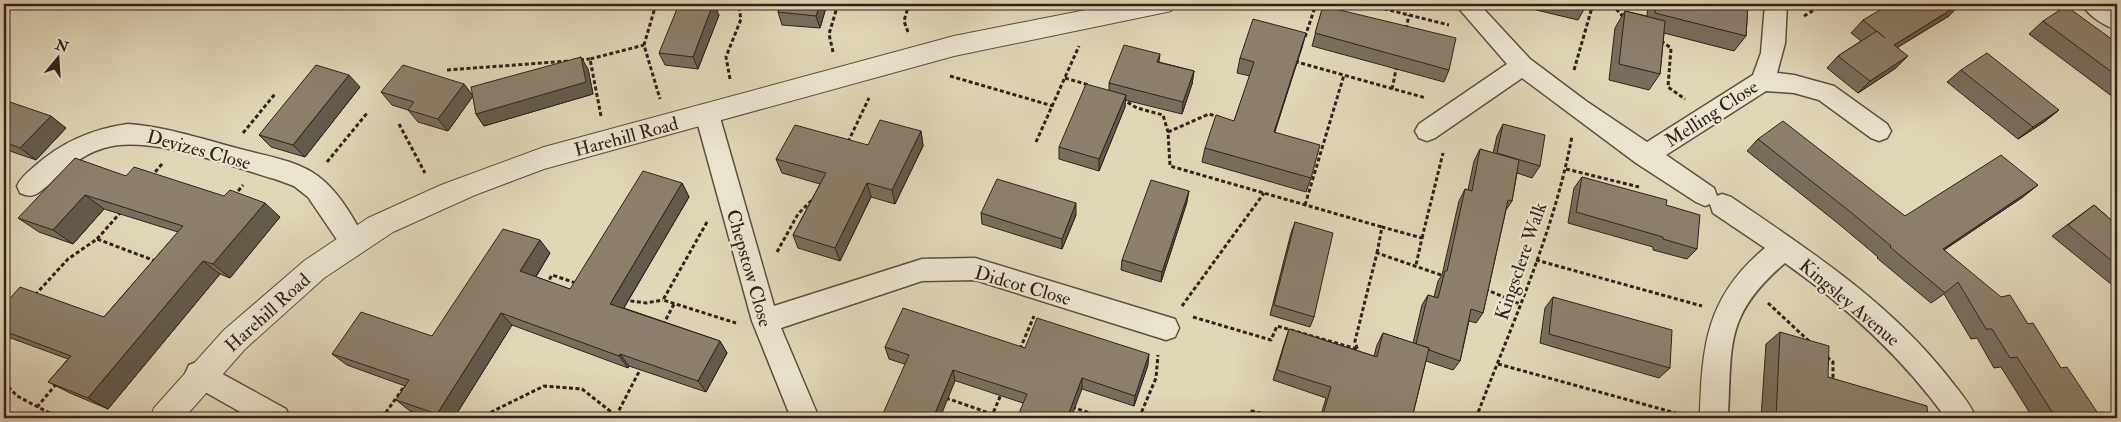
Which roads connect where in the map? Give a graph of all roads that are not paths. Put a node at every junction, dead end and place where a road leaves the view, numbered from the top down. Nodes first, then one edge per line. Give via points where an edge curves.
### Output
1 (1162, 4) edge
2 (1466, 4) edge
3 (1776, 4) edge
4 (2093, 4) edge
5 (2117, 21) edge
6 (1522, 65) junction
7 (1762, 81) junction
8 (707, 114) junction
9 (1427, 131) road end
10 (1879, 131) dead end
11 (1645, 156) junction
12 (29, 186) dead end
13 (353, 242) junction
14 (1785, 247) junction
15 (1172, 320) road end
16 (767, 327) junction
17 (199, 374) junction
18 (165, 418) edge
19 (276, 418) edge
20 (805, 418) edge
21 (1702, 418) edge
22 (1962, 418) edge

1 - 8 street, Harehill Road via 994,36
2 - 6 street, Kingsley Avenue
3 - 7 street, Melling Close via 1773,50 1770,66
4 - 5 street
6 - 9 street
6 - 11 street, Kingsley Avenue
7 - 10 street via 1794,84 1826,93
7 - 11 street, Melling Close
8 - 13 street, Harehill Road via 486,177 373,229
8 - 16 street, Chepstow Close
11 - 14 street, Kingsley Avenue
12 - 13 street, Devizes Close via 62,156 104,137 153,134 302,179 322,194
13 - 17 street, Harehill Road via 325,260 265,311
14 - 21 street via 1760,266 1732,301
14 - 22 street, Kingsley Avenue via 1887,329
15 - 16 street, Didcot Close via 1045,290 975,269 922,270
16 - 20 street, Chepstow Close
17 - 18 street, Harehill Road
17 - 19 street

